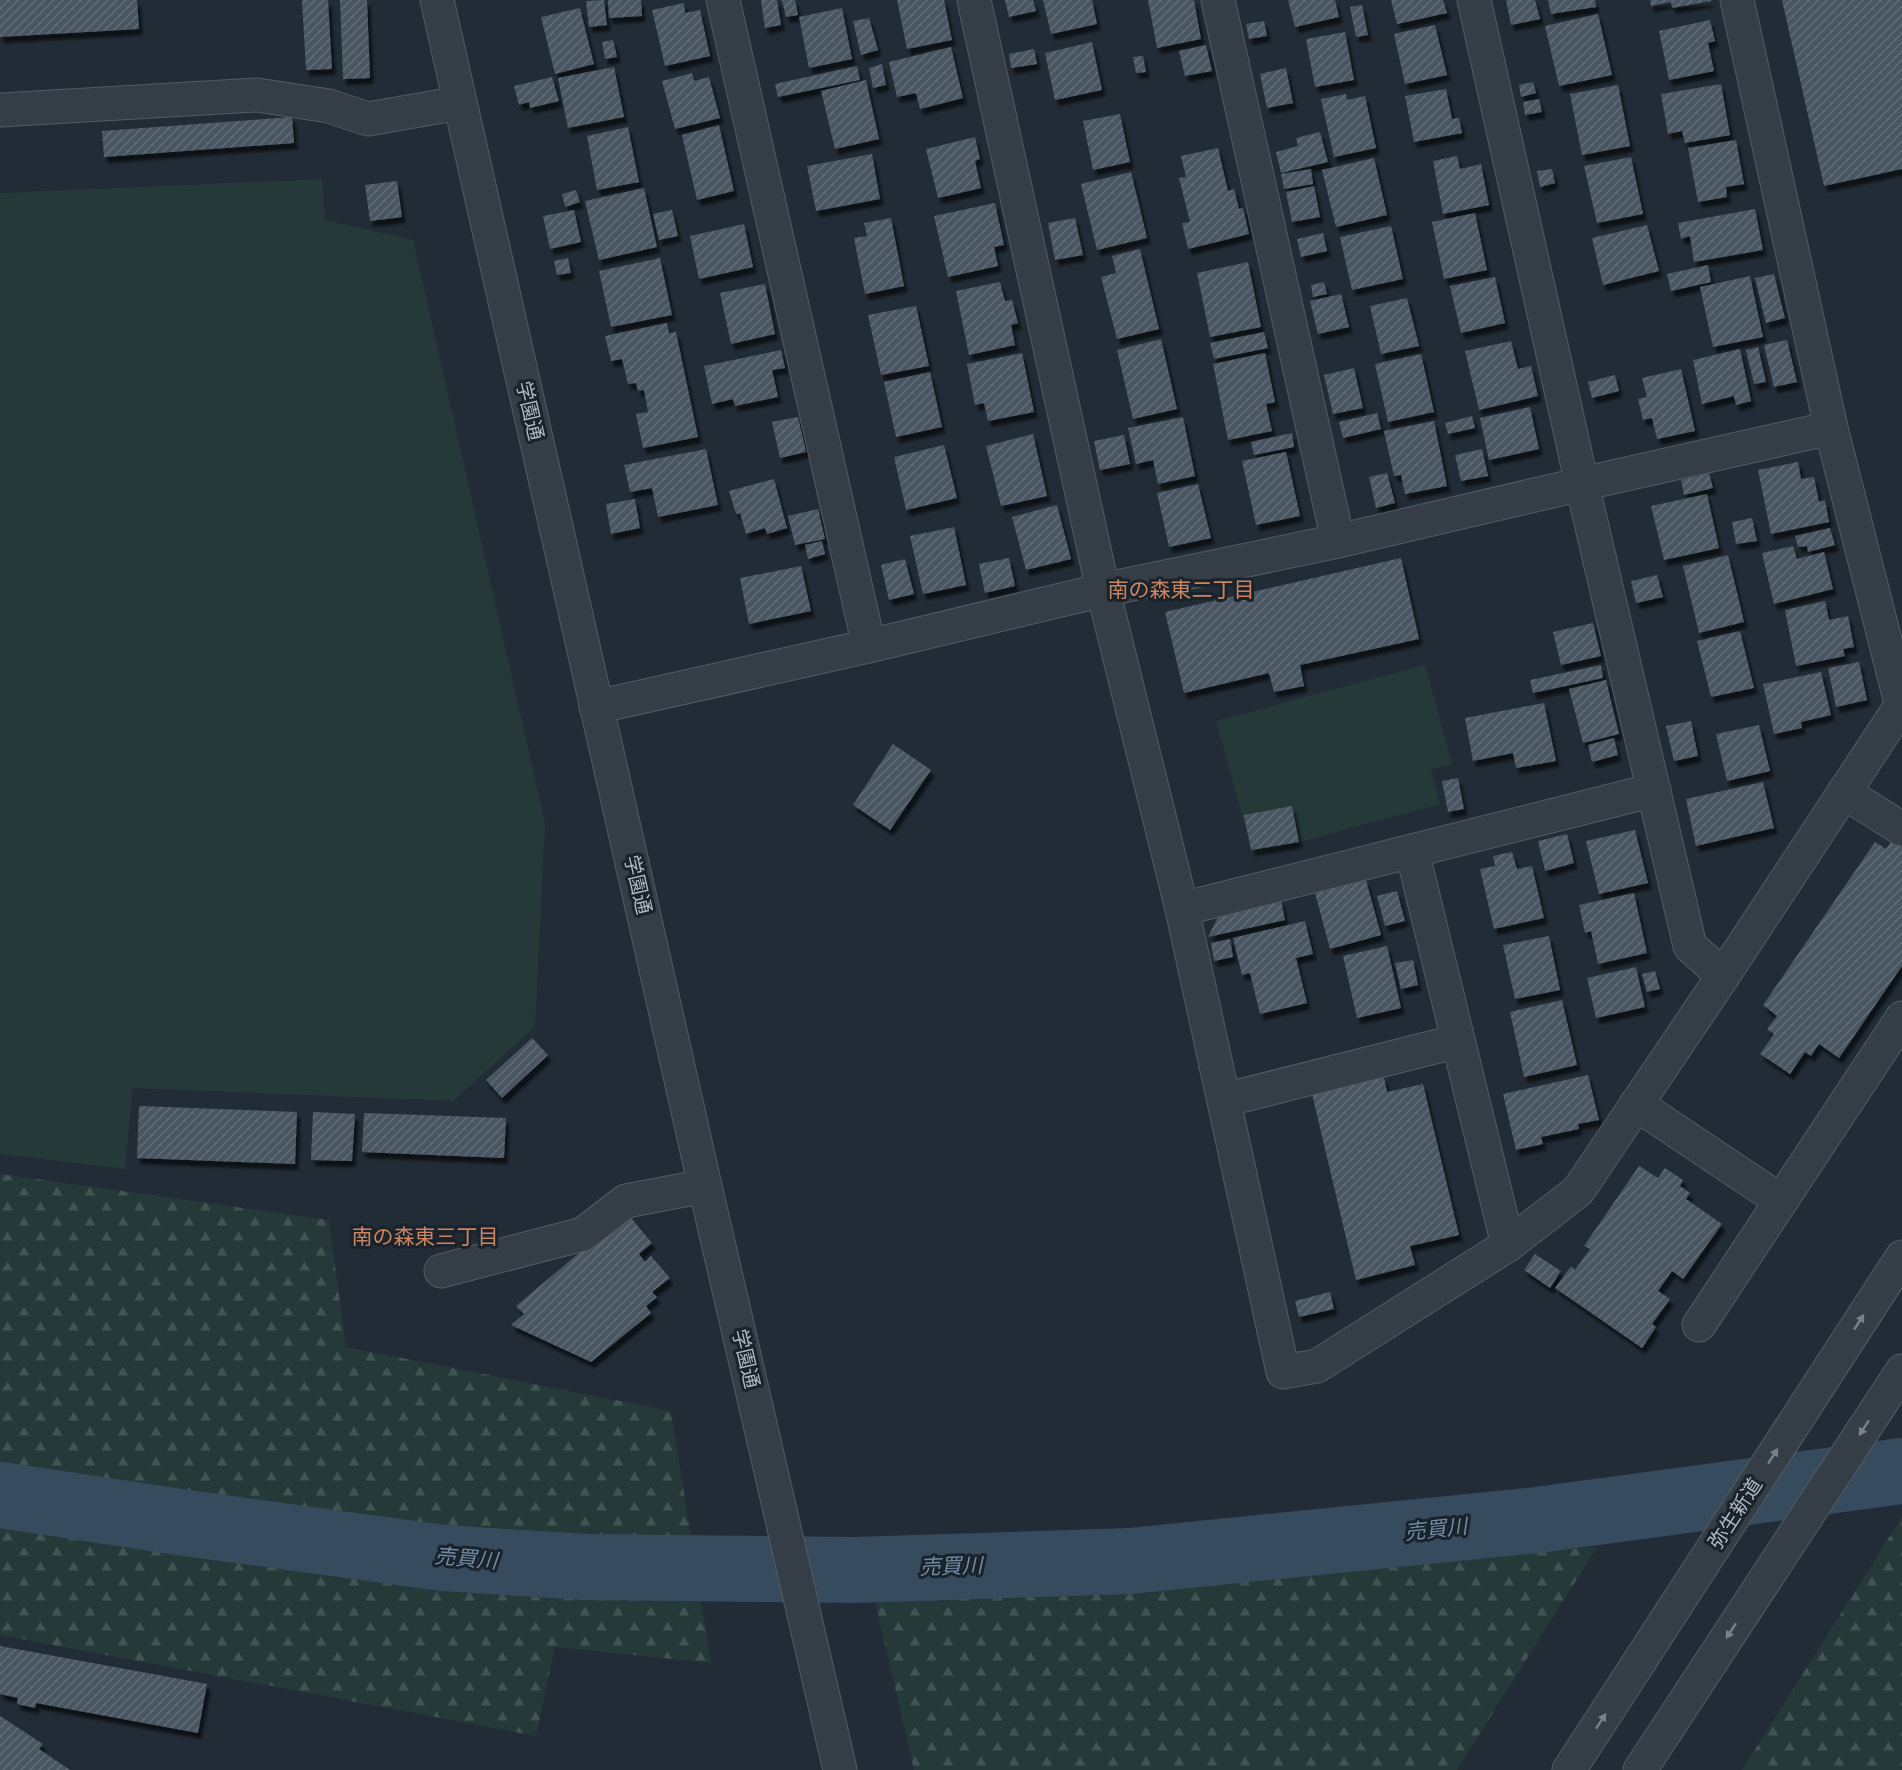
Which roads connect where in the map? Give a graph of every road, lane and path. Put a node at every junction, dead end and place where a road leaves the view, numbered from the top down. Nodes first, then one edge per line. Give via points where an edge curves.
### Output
1 (437, 0) edge
2 (723, 0) edge
3 (974, 0) edge
4 (1218, 0) edge
5 (1474, 0) edge
6 (1737, 0) edge
7 (460, 103) junction
8 (0, 110) edge
9 (1832, 428) junction
10 (1582, 484) junction
11 (1338, 541) junction
12 (1103, 590) junction
13 (1893, 633) edge
14 (869, 646) junction
15 (1901, 706) edge
16 (596, 707) junction
17 (1654, 790) junction
18 (1844, 792) junction
19 (1902, 829) edge
20 (1412, 851) junction
21 (1182, 909) junction
22 (1723, 976) junction
23 (1902, 1018) edge
24 (1458, 1041) junction
25 (1224, 1100) junction
26 (1636, 1104) junction
27 (705, 1186) junction
28 (1781, 1201) junction
29 (1508, 1245) junction
30 (1902, 1257) edge
31 (441, 1270) dead end
32 (1699, 1325) dead end
33 (1899, 1375) edge
34 (840, 1770) edge
35 (1569, 1770) edge
36 (1640, 1770) edge

1 - 7 street, 学園通
2 - 14 street
3 - 12 street
4 - 11 street
5 - 10 street
6 - 9 street
7 - 8 street via 368,119 329,106 257,95
7 - 16 street, 学園通
9 - 10 street
9 - 13 street
10 - 11 street
10 - 17 street
11 - 12 street
12 - 14 street
12 - 21 street
13 - 15 street
14 - 16 street
15 - 18 street
16 - 27 street, 学園通
17 - 20 street
17 - 22 street via 1690,946
18 - 19 street
18 - 22 street
20 - 21 street
20 - 24 street
21 - 25 street
22 - 26 street
23 - 28 street
24 - 25 street
24 - 29 street
25 - 29 street via 1283,1372 1317,1366
26 - 28 street
26 - 29 street via 1578,1191
27 - 31 street via 626,1201 583,1234
27 - 34 street, 学園通
28 - 32 street
35 -> 30 street, 弥生新道
33 -> 36 street

